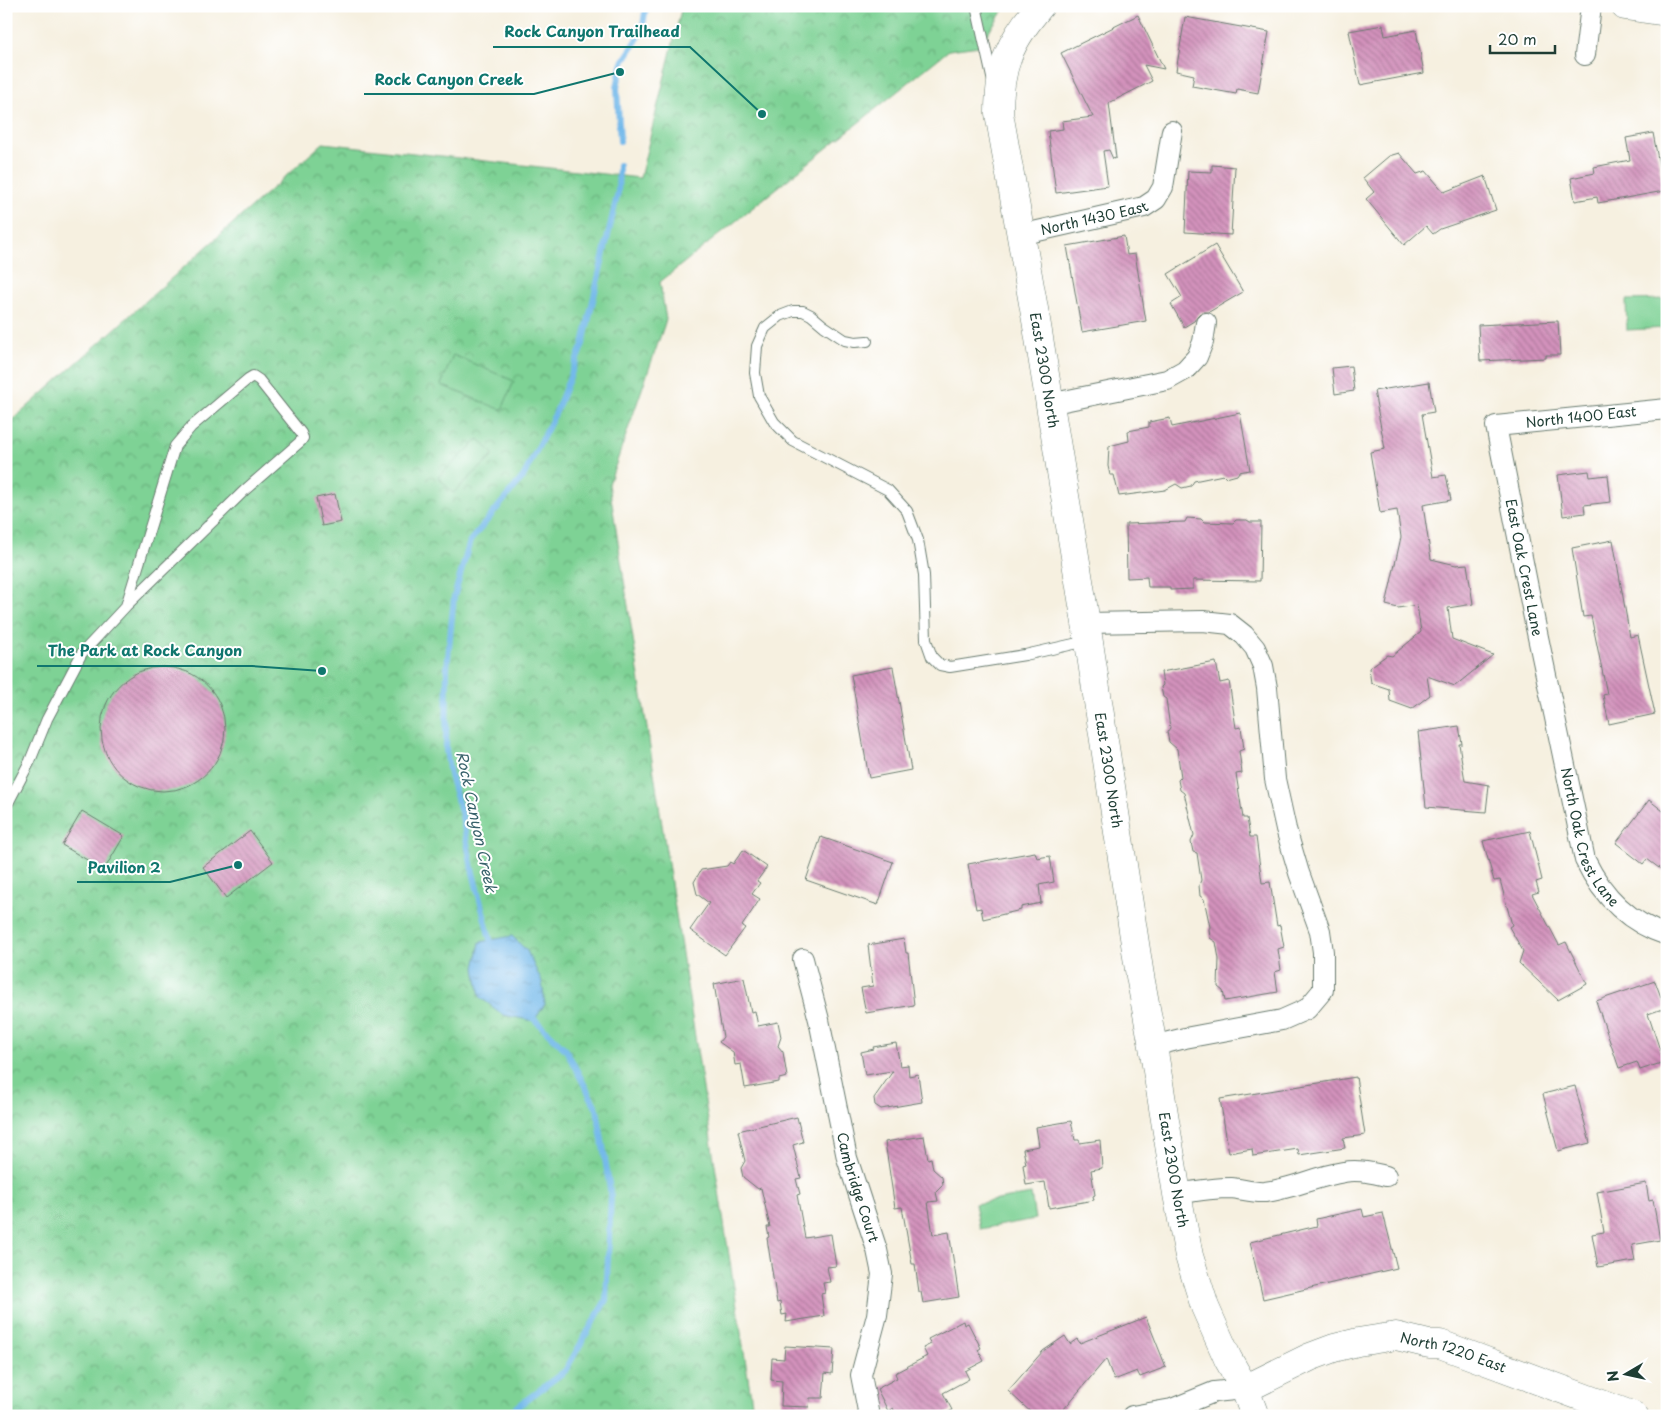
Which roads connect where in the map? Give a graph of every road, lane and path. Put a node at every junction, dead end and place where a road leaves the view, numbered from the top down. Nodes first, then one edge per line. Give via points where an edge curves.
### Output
1 (976, 6) edge
2 (1040, 6) edge
3 (1591, 6) edge
4 (1625, 6) edge
5 (1667, 12) edge
6 (1585, 55) dead end
7 (999, 113) junction
8 (1172, 131) dead end
9 (1020, 235) junction
10 (1206, 323) dead end
11 (867, 341) dead end
12 (1049, 404) junction
13 (1667, 408) edge
14 (1496, 426) joint
15 (126, 606) junction
16 (1087, 632) junction
17 (1553, 708) joint
18 (6, 807) edge
19 (1667, 935) edge
20 (803, 959) dead end
21 (1153, 1046) junction
22 (1386, 1176) dead end
23 (1177, 1194) junction
24 (1245, 1389) junction
25 (869, 1416) edge
26 (1132, 1416) edge
27 (1255, 1416) edge
28 (1634, 1416) edge

1 - 7 lane
2 - 7 street, East 2300 North via 1020,31 1005,62 999,90
3 - 6 street
4 - 5 street
7 - 9 street, East 2300 North
8 - 9 street, North 1430 East via 1163,187 1156,199 1144,207
9 - 12 street, East 2300 North
10 - 12 street via 1196,357 1185,370 1168,380
11 - 16 lane via 845,340 803,310 780,316 765,328 757,346 759,396 774,422 793,441 888,490 907,510 918,540 924,575 926,640 932,657 940,665 950,667 1025,655
12 - 16 street, East 2300 North
13 - 14 street, North 1400 East
14 - 17 street, East Oak Crest Lane
15 - 15 lane via 303,438 253,376 190,427 175,446
15 - 18 lane via 82,653
16 - 21 street, East 2300 North
16 - 21 street via 1203,621 1230,624 1255,648 1267,688 1275,779 1282,812 1324,952 1323,990 1307,1009 1282,1020
17 - 19 street, North Oak Crest Lane via 1585,860 1591,873 1622,911 1646,927
20 - 25 street, Cambridge Court via 847,1158 882,1274 877,1315 861,1375
21 - 23 street, East 2300 North
22 - 23 street via 1345,1172 1262,1192 1219,1188
23 - 24 street, East 2300 North via 1189,1256 1205,1307
24 - 26 street via 1214,1392 1172,1409
24 - 27 street, East 2300 North
24 - 28 street, North 1220 East via 1334,1348 1396,1336 1440,1344

